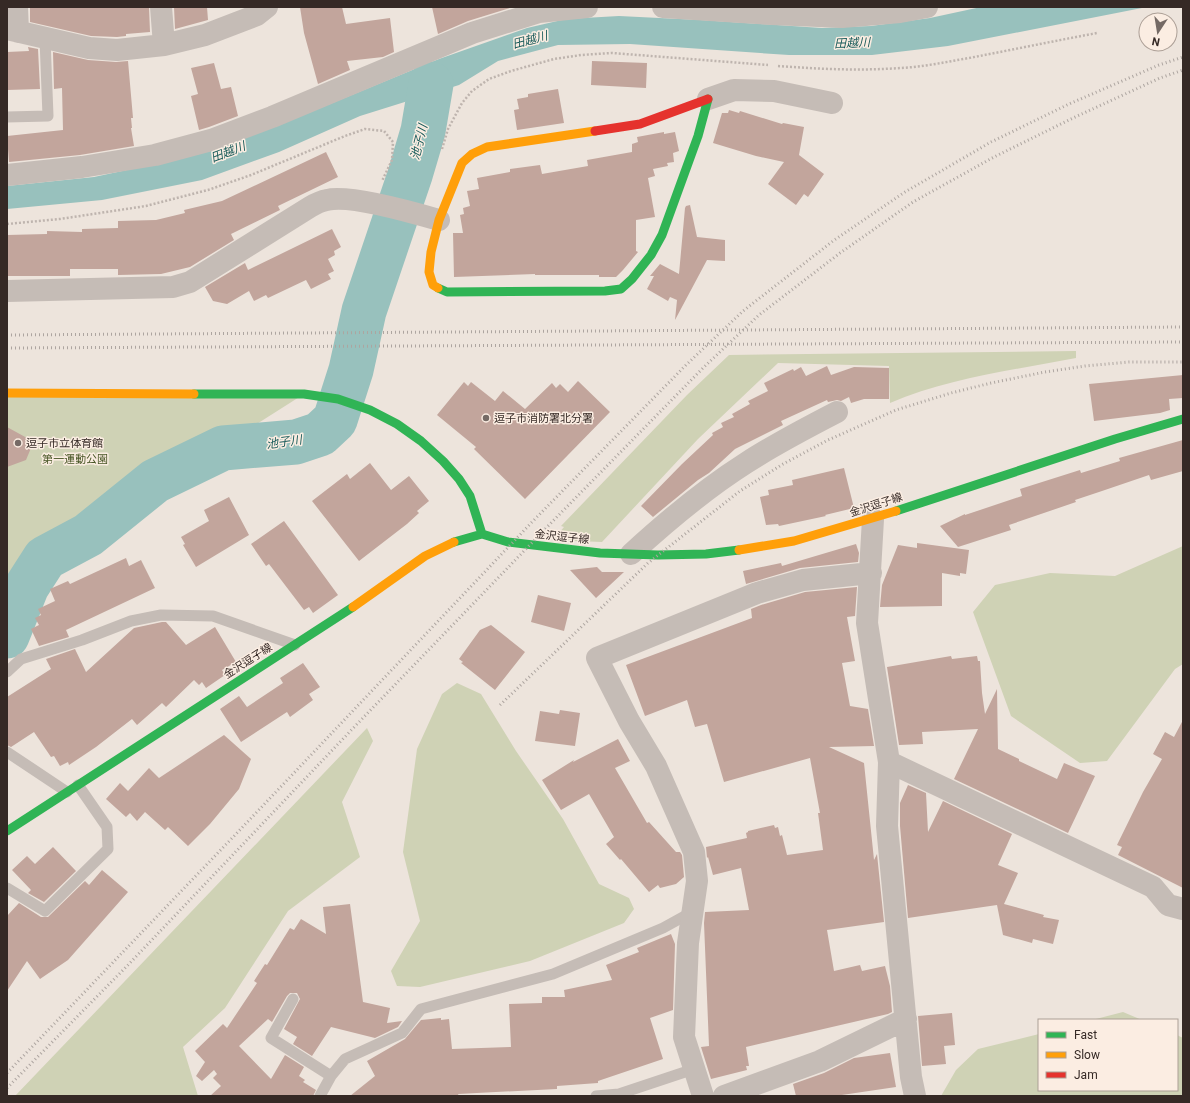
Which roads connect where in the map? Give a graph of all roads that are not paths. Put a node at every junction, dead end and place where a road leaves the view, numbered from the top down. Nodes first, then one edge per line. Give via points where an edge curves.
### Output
1 (17, 7) edge
2 (161, 7) edge
3 (267, 7) edge
4 (587, 7) edge
5 (662, 7) edge
6 (927, 7) edge
7 (13, 31) edge
8 (45, 39) junction
9 (164, 45) junction
10 (708, 99) junction
11 (832, 103) dead end
12 (7, 117) edge
13 (7, 175) edge
14 (439, 220) junction
15 (7, 291) edge
16 (7, 393) edge
17 (837, 412) dead end
18 (1183, 419) edge
19 (873, 519) junction
20 (482, 534) junction
21 (631, 554) junction
22 (871, 573) junction
23 (295, 645) junction
24 (7, 672) edge
25 (7, 752) edge
26 (889, 762) junction
27 (78, 785) junction
28 (67, 792) junction
29 (7, 831) edge
30 (7, 888) edge
31 (1183, 909) edge
32 (692, 912) junction
33 (293, 999) dead end
34 (906, 1019) junction
35 (694, 1069) junction
36 (332, 1076) junction
37 (320, 1096) edge
38 (596, 1096) edge
39 (703, 1096) edge
40 (724, 1096) edge
41 (915, 1096) edge

1 - 7 street
2 - 9 street
3 - 9 street via 257,16 205,35
4 - 13 street via 540,12 472,33 211,140 140,157 82,167
5 - 6 street via 842,17
7 - 8 street
8 - 9 street via 89,48 116,50
8 - 12 lane via 48,116
10 - 11 street via 734,90 774,91
10 - 14 street via 640,124 487,147 472,154 462,163
10 - 14 street via 698,136 662,235 651,255 632,279 621,288 605,291 447,292 433,285 429,272
14 - 15 street via 351,200 328,199 310,206 190,282 173,287
16 - 20 street via 304,394 340,399 373,412 413,434 442,459 466,486
17 - 21 street via 746,463
18 - 19 street, 金沢逗子線
19 - 21 street, 金沢逗子線 via 794,541 755,548 706,554
19 - 22 street
20 - 21 street, 金沢逗子線 via 508,542 550,548
20 - 23 street, 金沢逗子線 via 457,540 425,556
22 - 26 street via 867,624
22 - 32 street via 803,580 757,593 597,658 629,721 656,766 694,852 697,882
23 - 24 lane via 213,616 161,615 131,621 21,659
23 - 27 street, 金沢逗子線
25 - 28 lane
26 - 31 street via 1153,887 1168,904
26 - 34 street via 887,826
27 - 28 street, 金沢逗子線
27 - 30 lane via 107,827 108,849 45,911
28 - 29 street, 金沢逗子線
32 - 35 street via 688,943 684,1037
32 - 36 lane via 663,928 553,974 421,1009 402,1033 345,1059
33 - 36 lane via 271,1038
34 - 40 street via 820,1061
34 - 41 street
35 - 38 lane via 619,1094
35 - 39 street
36 - 37 lane

